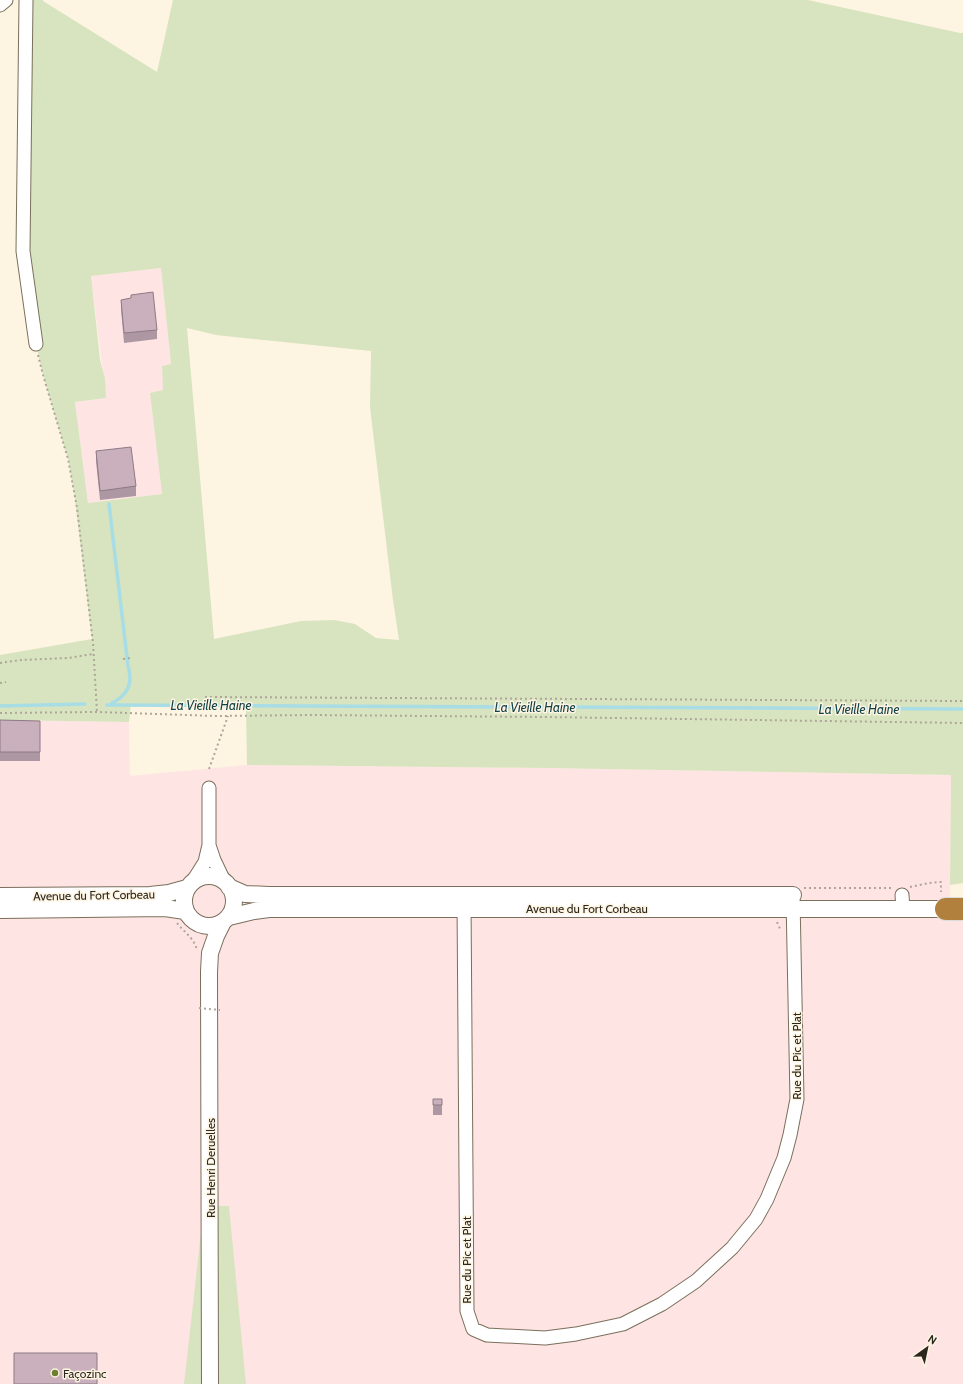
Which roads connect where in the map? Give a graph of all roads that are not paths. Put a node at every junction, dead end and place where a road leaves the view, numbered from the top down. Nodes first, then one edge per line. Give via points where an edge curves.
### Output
1 (6, 0) edge
2 (26, 0) edge
3 (0, 5) edge
4 (36, 344) road end
5 (209, 788) dead end
6 (209, 845) junction
7 (190, 884) junction
8 (226, 884) junction
9 (0, 896) edge
10 (464, 902) junction
11 (793, 902) junction
12 (954, 909) edge
13 (0, 910) edge
14 (190, 917) junction
15 (226, 919) junction
16 (210, 953) junction
17 (210, 1384) edge

1 - 3 street
2 - 4 street via 23,251
5 - 6 street
6 - 7 street via 205,862
6 - 8 street
7 - 8 street via 208,876
7 - 9 street, Avenue du Fort Corbeau via 169,893 150,895
7 - 14 street via 183,903
8 - 10 street, Avenue du Fort Corbeau via 245,894
8 - 15 street via 233,894 234,902
10 - 11 street, Avenue du Fort Corbeau
10 - 11 street, Rue du Pic et Plat via 467,1311 474,1328 487,1335 545,1338 623,1324 662,1304 701,1276 732,1248 756,1219 784,1158 797,1099
10 - 15 street, Avenue du Fort Corbeau via 269,909
11 - 12 street, Avenue du Fort Corbeau via 902,902
13 - 14 street, Avenue du Fort Corbeau via 165,908
14 - 15 street via 202,926 209,927
14 - 16 street, Rue Henri Deruelles
15 - 16 street, Rue Henri Deruelles
16 - 17 street, Rue Henri Deruelles

